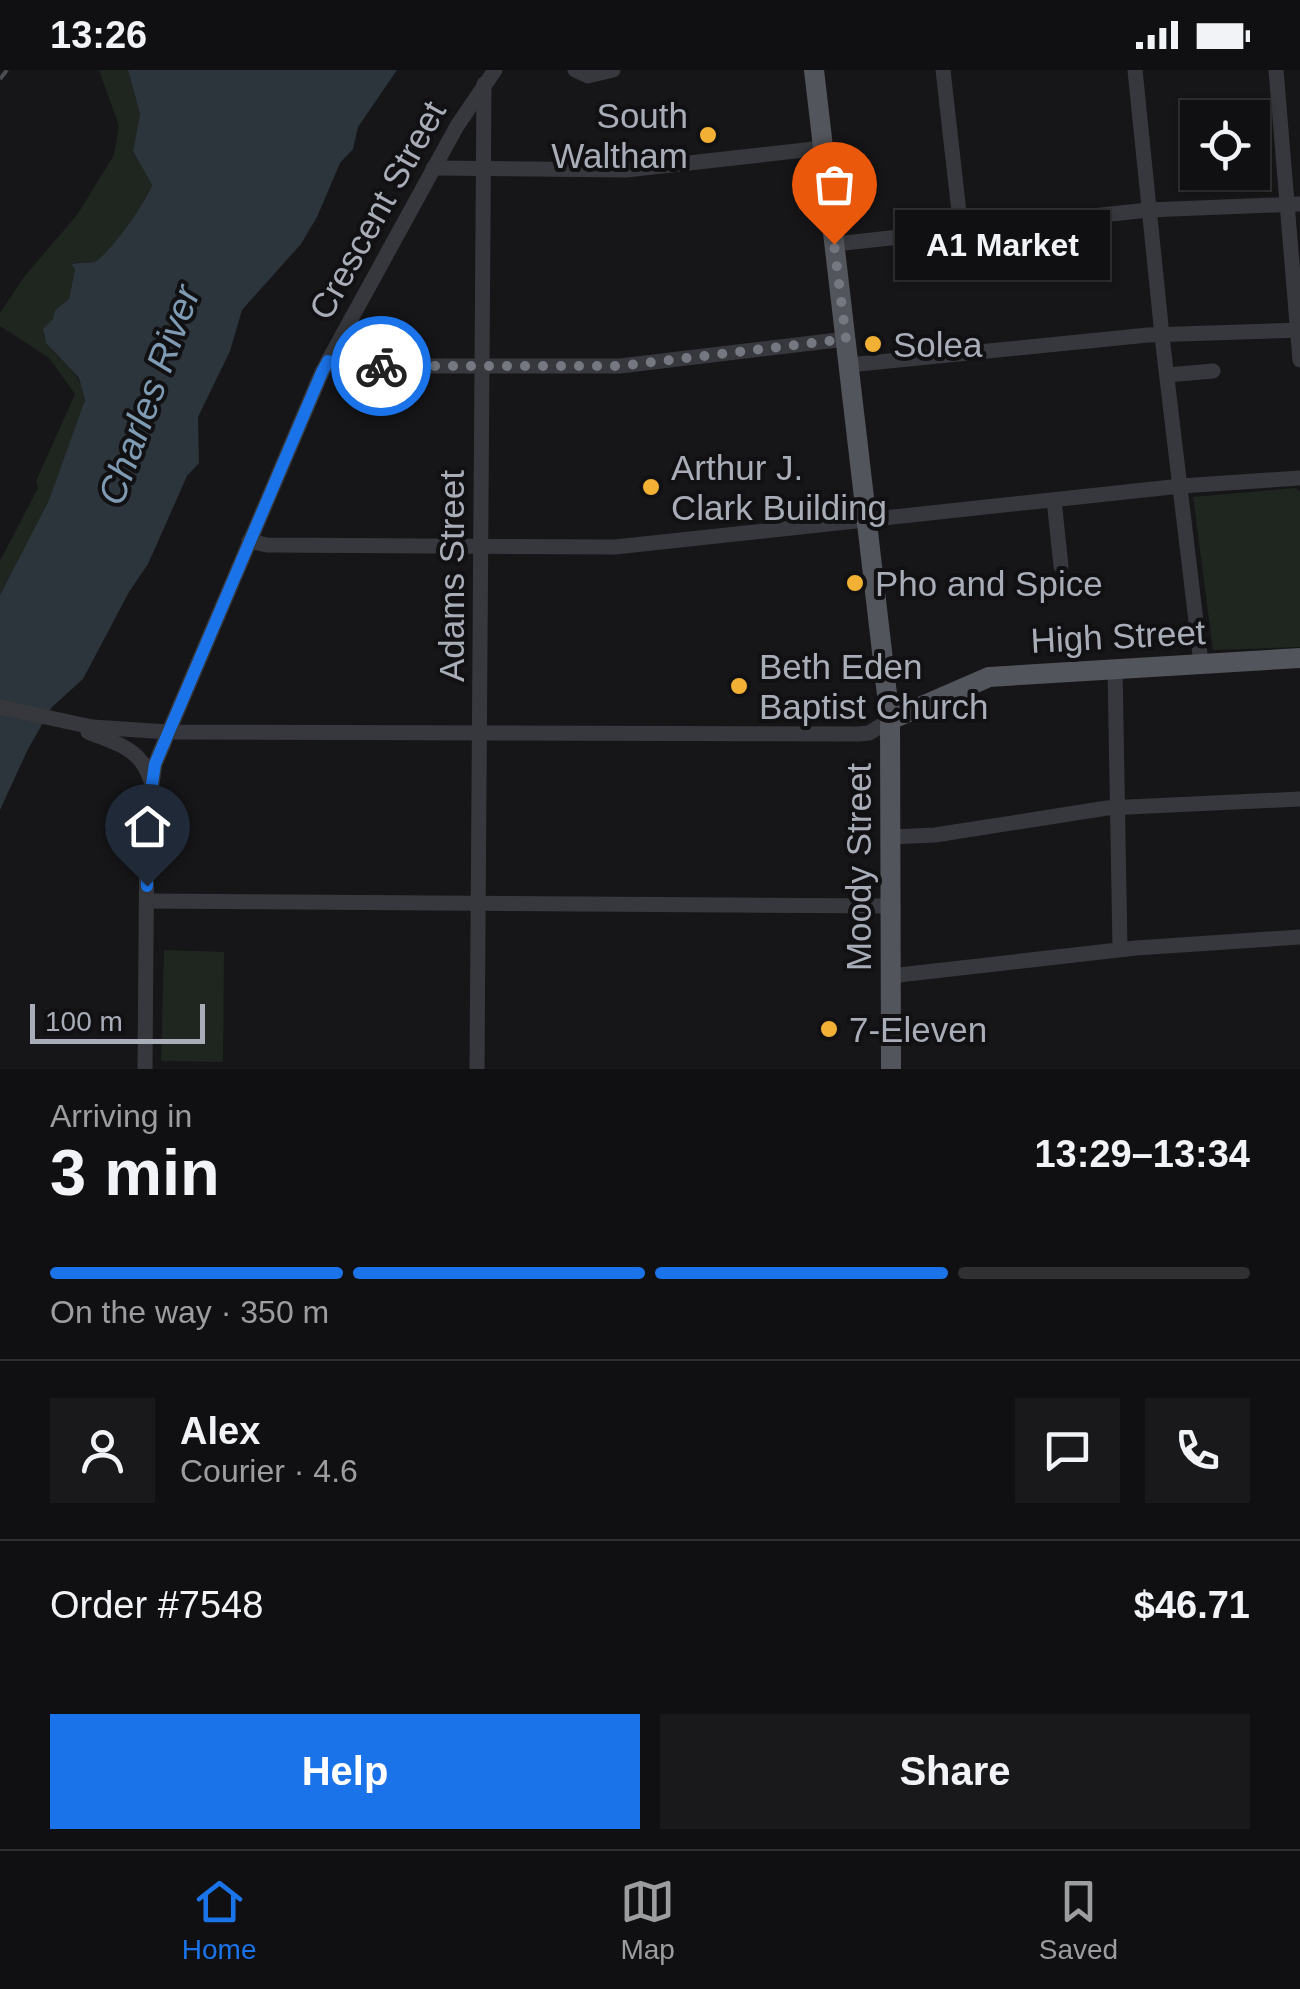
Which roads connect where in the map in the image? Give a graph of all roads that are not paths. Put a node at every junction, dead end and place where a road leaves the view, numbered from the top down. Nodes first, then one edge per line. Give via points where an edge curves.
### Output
1 (495, 70) edge
2 (574, 70) edge
3 (613, 70) edge
4 (814, 70) edge
5 (943, 70) edge
6 (1135, 70) edge
7 (1276, 70) edge
8 (484, 84) junction
9 (823, 148) junction
10 (433, 168) junction
11 (483, 169) junction
12 (1293, 205) edge
13 (1148, 210) junction
14 (961, 230) junction
15 (834, 244) junction
16 (1299, 330) edge
17 (1162, 334) junction
18 (846, 339) junction
19 (1300, 360) edge
20 (328, 361) junction
21 (849, 365) junction
22 (483, 366) junction
23 (1212, 371) dead end
24 (1167, 375) junction
25 (1300, 478) edge
26 (1181, 486) junction
27 (1054, 500) junction
28 (867, 521) junction
29 (249, 541) junction
30 (481, 547) junction
31 (1061, 566) dead end
32 (1300, 658) edge
33 (1202, 664) junction
34 (1115, 668) junction
35 (0, 707) edge
36 (890, 720) junction
37 (66, 722) junction
38 (168, 732) junction
39 (480, 733) junction
40 (150, 783) junction
41 (1300, 799) edge
42 (1117, 808) junction
43 (890, 837) junction
44 (147, 901) junction
45 (478, 903) junction
46 (890, 906) junction
47 (1300, 937) edge
48 (1120, 949) junction
49 (890, 976) junction
50 (145, 1069) edge
51 (477, 1069) edge
52 (890, 1069) edge

1 - 8 street, Crescent Street
2 - 3 street via 588,76
4 - 9 main road, Moody Street
5 - 14 street
6 - 13 street
7 - 12 street
8 - 10 street, Crescent Street
8 - 11 street, Adams Street
9 - 11 street via 618,170
9 - 15 main road, Moody Street
10 - 11 street
10 - 20 street, Crescent Street
11 - 22 street, Adams Street
12 - 13 street
12 - 16 street
13 - 14 street
13 - 17 street
14 - 15 street
15 - 18 main road, Moody Street
16 - 17 street
16 - 19 street
17 - 21 street
17 - 24 street
18 - 21 main road, Moody Street
18 - 22 street via 620,366
20 - 22 street
20 - 29 street, Crescent Street
21 - 28 main road, Moody Street
22 - 30 street, Adams Street
23 - 24 street
24 - 26 street
25 - 26 street
26 - 27 street
26 - 33 street
27 - 28 street
27 - 31 street
28 - 30 street via 626,546
28 - 36 main road, Moody Street
29 - 30 street
29 - 38 street, Crescent Street
30 - 39 street, Adams Street
32 - 33 main road, High Street
33 - 34 main road, High Street
34 - 36 main road, High Street via 989,677
34 - 42 street
35 - 37 street
36 - 39 street via 873,719 842,734
36 - 43 main road, Moody Street
37 - 38 street
37 - 40 street via 136,753
38 - 39 street
38 - 40 street, Crescent Street
39 - 45 street, Adams Street
40 - 44 street, Crescent Street
41 - 42 street
42 - 43 street
42 - 48 street
43 - 46 main road, Moody Street
44 - 45 street
44 - 50 street, Crescent Street
45 - 46 street
45 - 51 street, Adams Street
46 - 49 main road, Moody Street
47 - 48 street
48 - 49 street
49 - 52 main road, Moody Street

